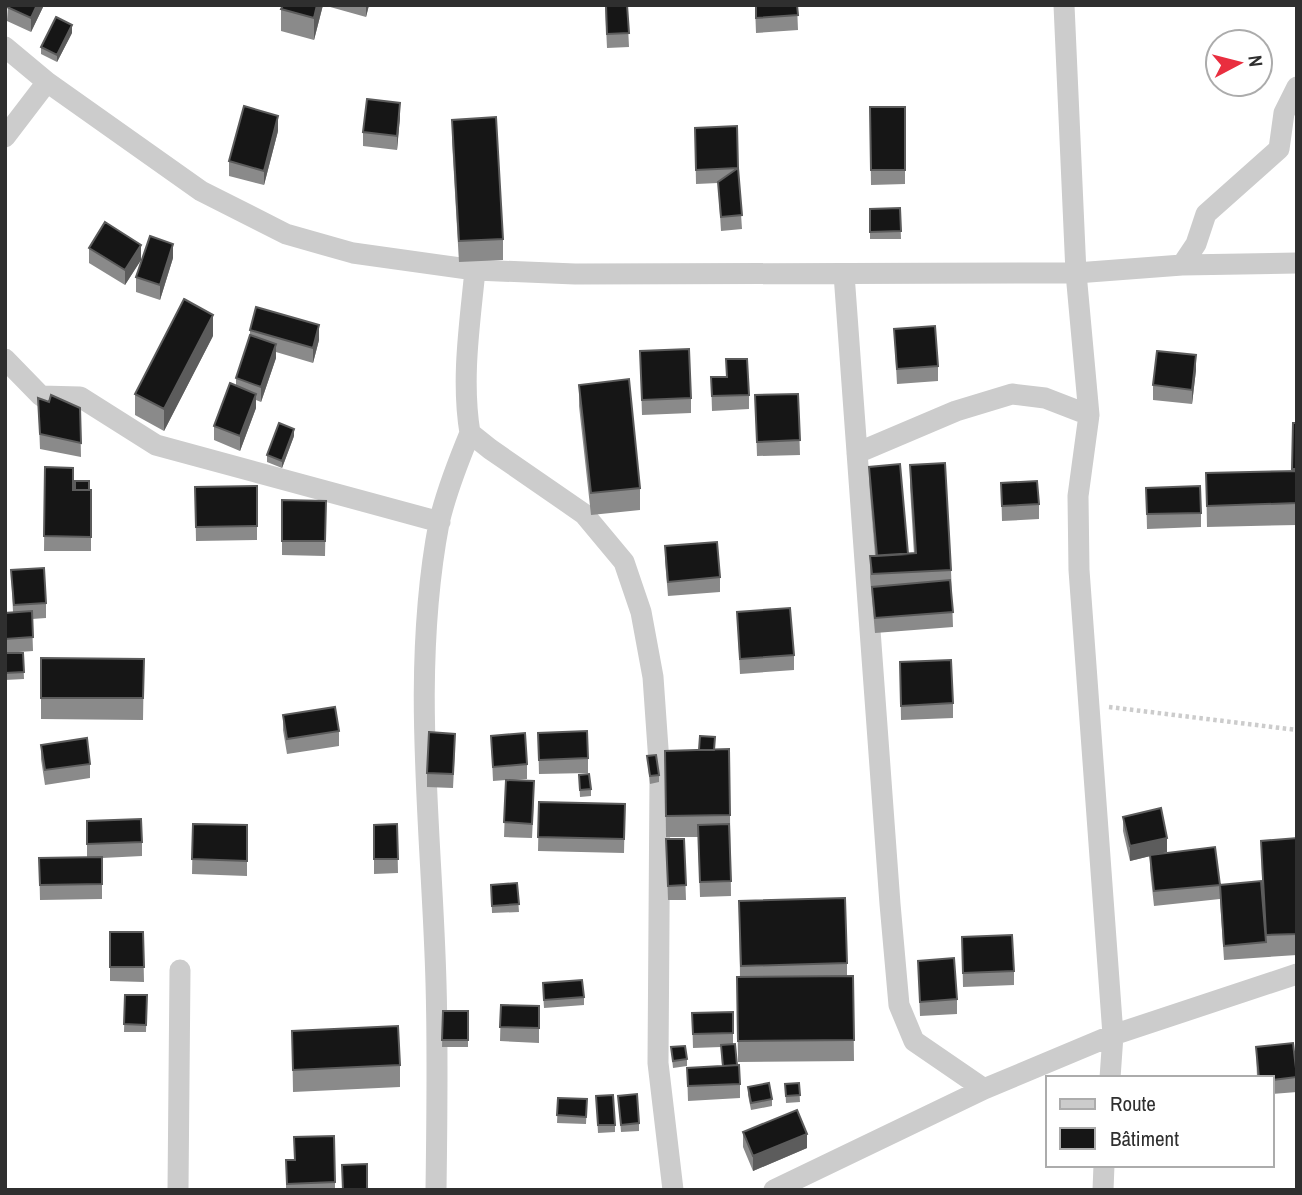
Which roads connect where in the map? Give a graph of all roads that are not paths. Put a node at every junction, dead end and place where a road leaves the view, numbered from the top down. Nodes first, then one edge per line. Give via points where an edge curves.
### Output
1 (1064, 5) edge
2 (5, 47) edge
3 (47, 82) junction
4 (1297, 87) edge
5 (5, 137) edge
6 (1297, 263) edge
7 (1182, 265) junction
8 (475, 270) junction
9 (1076, 273) junction
10 (844, 274) junction
11 (5, 359) edge
12 (1090, 415) junction
13 (470, 433) junction
14 (857, 453) junction
15 (440, 522) junction
16 (180, 970) dead end
17 (1297, 974) edge
18 (1113, 1035) junction
19 (1110, 1076) edge
20 (984, 1089) junction
21 (1104, 1167) edge
22 (178, 1190) edge
23 (436, 1190) edge
24 (673, 1190) edge
25 (774, 1190) edge
26 (1102, 1190) edge

1 - 9 street
2 - 3 street
3 - 5 street
3 - 8 street via 201,191 286,234 353,253
4 - 7 street via 1284,113 1279,149 1206,214 1196,244
6 - 7 street
7 - 9 street
8 - 10 street
8 - 13 street via 467,353
9 - 10 street
9 - 12 street
10 - 14 street
11 - 15 street via 41,396 80,397 156,445
12 - 14 street via 1045,398 1012,394 956,411
12 - 18 street via 1078,496 1079,570
13 - 15 street
13 - 24 street via 584,514 624,562 641,612 653,677 660,777 658,1063
14 - 20 street via 899,1005 914,1041
15 - 23 street via 427,607 424,763 436,983
16 - 22 street
17 - 18 street
18 - 19 street
18 - 20 street
20 - 25 street
21 - 26 street

